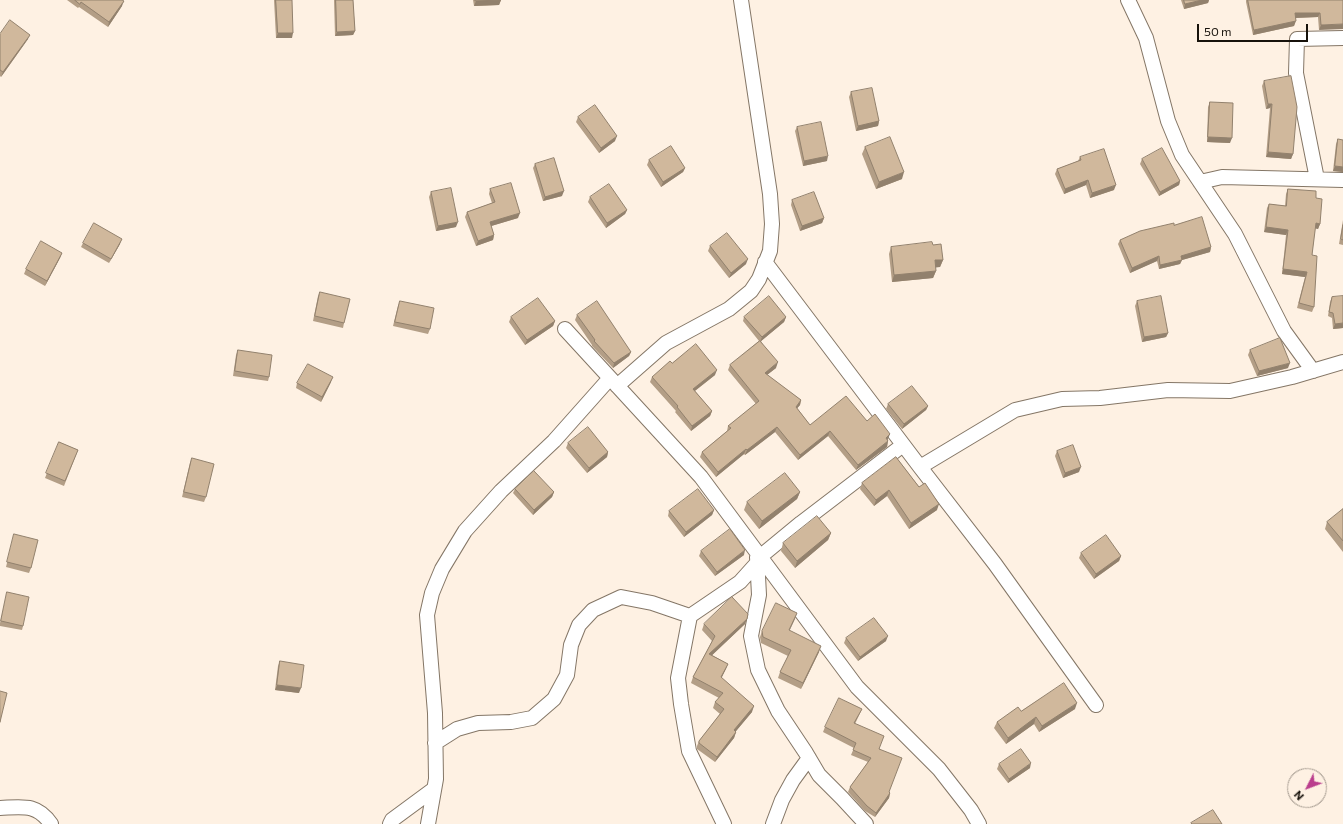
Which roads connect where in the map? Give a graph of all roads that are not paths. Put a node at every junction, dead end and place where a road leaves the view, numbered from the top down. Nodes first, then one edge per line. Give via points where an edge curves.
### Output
1 (741, 0) edge
2 (1128, 0) edge
3 (1343, 38) edge
4 (1317, 179) junction
5 (1343, 180) edge
6 (1200, 182) junction
7 (765, 262) junction
8 (565, 329) dead end
9 (1343, 362) edge
10 (1313, 371) junction
11 (614, 382) junction
12 (903, 445) junction
13 (920, 467) junction
14 (758, 556) junction
15 (690, 616) junction
16 (1096, 706) dead end
17 (435, 743) junction
18 (809, 758) junction
19 (434, 789) junction
20 (0, 808) edge
21 (51, 824) edge
22 (390, 824) edge
23 (428, 824) edge
24 (724, 824) edge
25 (773, 824) edge
26 (866, 824) edge
27 (979, 824) edge

1 - 7 street via 770,194 772,224 770,251
2 - 6 street via 1146,38 1168,121 1182,154
3 - 4 street via 1297,39 1296,73
4 - 5 street
4 - 6 street via 1222,177
6 - 10 street via 1235,234 1284,331
7 - 11 street via 751,292 729,309 666,343
7 - 12 street
8 - 11 street
9 - 10 street
10 - 13 street via 1230,391 1168,390 1100,398 1062,399 1023,408
11 - 14 street via 701,477
11 - 17 street via 501,491 465,531 442,569 432,593 427,615
12 - 13 street
12 - 14 street
13 - 16 street via 995,564
14 - 15 street via 740,582
14 - 18 street via 759,595 751,636 758,670 778,711
14 - 27 street via 857,687 939,770
15 - 17 street via 652,603 621,597 593,610 578,624 571,645 567,675 554,699 532,718 511,722 478,722 457,729
15 - 24 street via 678,678 680,704 689,751
17 - 19 street
18 - 25 street via 782,800
18 - 26 street via 819,775
19 - 22 street
19 - 23 street
20 - 21 street via 30,807 46,816

